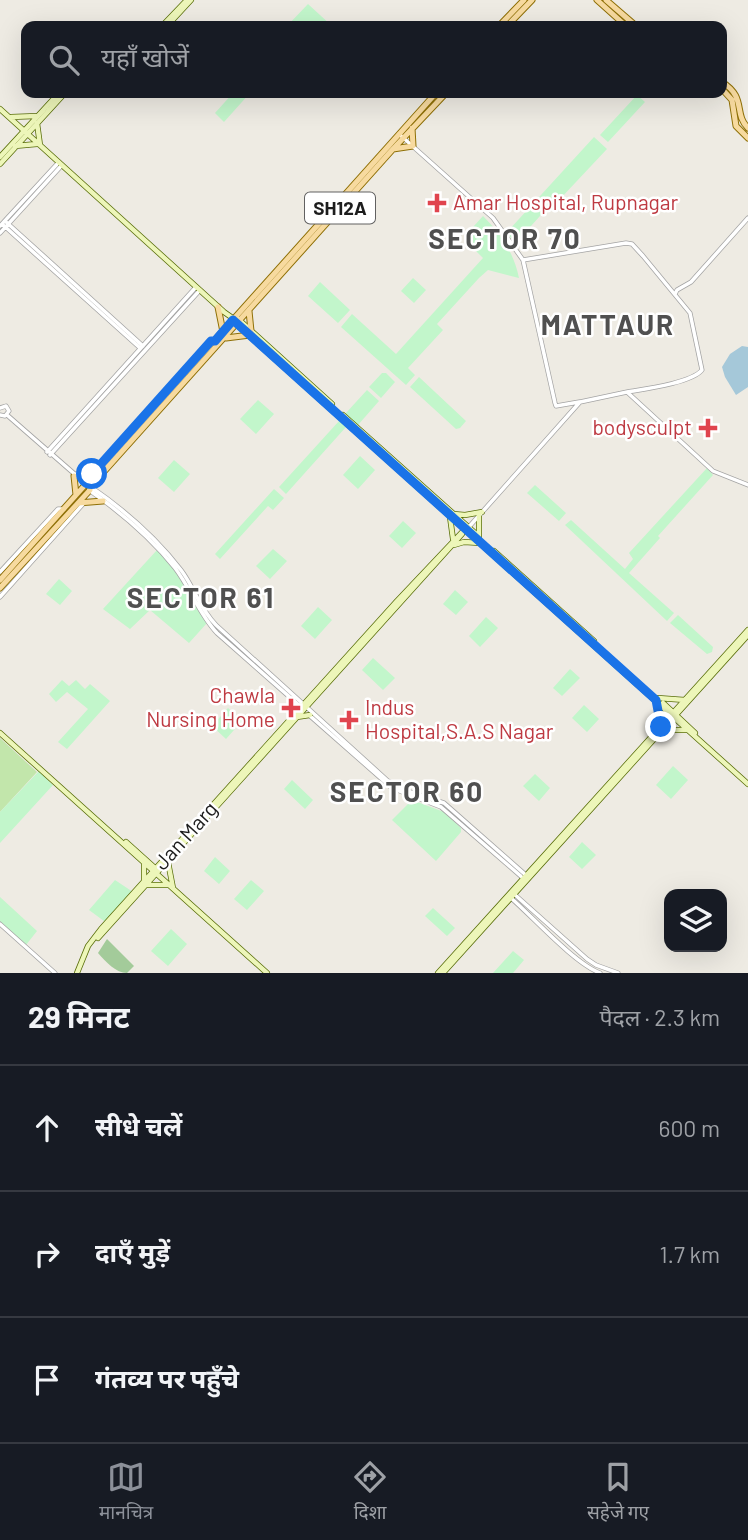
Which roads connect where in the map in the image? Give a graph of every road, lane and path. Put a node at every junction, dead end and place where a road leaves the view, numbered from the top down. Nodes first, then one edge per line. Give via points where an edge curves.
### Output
1 (189, 0) edge
2 (524, 0) edge
3 (532, 0) edge
4 (601, 3) edge
5 (170, 21) edge
6 (504, 21) edge
7 (513, 21) edge
8 (621, 21) edge
9 (628, 21) edge
10 (727, 87) edge
11 (55, 98) edge
12 (60, 98) edge
13 (432, 98) edge
14 (441, 98) edge
15 (727, 98) edge
16 (0, 108) edge
17 (38, 116) junction
18 (12, 120) junction
19 (37, 122) junction
20 (412, 128) junction
21 (748, 128) edge
22 (26, 131) junction
23 (401, 136) junction
24 (18, 138) junction
25 (748, 138) edge
26 (39, 144) junction
27 (15, 146) junction
28 (412, 146) junction
29 (393, 149) junction
30 (0, 157) edge
31 (60, 163) junction
32 (0, 164) edge
33 (748, 218) edge
34 (4, 224) edge
35 (0, 233) edge
36 (523, 260) junction
37 (198, 288) junction
38 (675, 295) junction
39 (218, 307) junction
40 (249, 311) junction
41 (236, 320) junction
42 (222, 330) junction
43 (251, 333) junction
44 (226, 338) junction
45 (143, 349) junction
46 (627, 393) junction
47 (580, 402) junction
48 (0, 408) edge
49 (2, 416) edge
50 (49, 453) junction
51 (108, 460) junction
52 (114, 470) dead end
53 (74, 474) junction
54 (748, 485) edge
55 (88, 487) junction
56 (76, 495) junction
57 (103, 501) junction
58 (85, 502) junction
59 (76, 504) junction
60 (64, 509) junction
61 (480, 513) junction
62 (451, 514) junction
63 (467, 527) junction
64 (479, 537) junction
65 (453, 540) junction
66 (481, 543) junction
67 (451, 546) junction
68 (0, 572) edge
69 (0, 580) edge
70 (0, 588) edge
71 (0, 597) edge
72 (198, 604) junction
73 (748, 633) edge
74 (657, 699) junction
75 (685, 699) junction
76 (304, 707) junction
77 (310, 715) junction
78 (674, 715) junction
79 (297, 717) junction
80 (662, 729) junction
81 (0, 731) edge
82 (690, 732) junction
83 (748, 782) edge
84 (145, 861) junction
85 (166, 861) junction
86 (157, 872) junction
87 (526, 878) junction
88 (145, 884) junction
89 (171, 886) junction
90 (511, 894) junction
91 (0, 924) edge
92 (98, 935) junction
93 (55, 973) edge
94 (78, 973) edge
95 (267, 973) edge
96 (440, 973) edge
97 (600, 973) edge
98 (618, 973) edge

1 - 5 main road
2 - 6 main road
3 - 7 main road
4 - 8 main road
4 - 9 main road
10 - 21 main road via 737,97
11 - 17 main road
12 - 19 main road
13 - 23 main road, SH12A
14 - 20 main road, SH12A
15 - 25 main road via 732,100 736,126
16 - 18 main road
17 - 18 main road
17 - 22 main road
18 - 22 main road
18 - 24 main road
19 - 22 main road
19 - 26 main road
20 - 23 main road, SH12A
20 - 28 main road
22 - 24 main road
22 - 26 main road
22 - 27 main road
23 - 28 street
23 - 29 main road, SH12A
23 - 41 main road, SH12A
24 - 30 main road
26 - 27 main road
26 - 31 main road
27 - 32 main road
28 - 29 main road
28 - 36 street via 493,218
29 - 40 main road, SH12A
31 - 34 street
31 - 37 main road
33 - 38 street
34 - 35 street
34 - 45 street
36 - 38 street via 630,243
36 - 47 street via 556,406
37 - 39 main road
37 - 45 street
38 - 46 street via 691,317 702,372
39 - 41 main road
39 - 42 main road
40 - 41 main road, SH12A
40 - 43 main road
41 - 42 main road, SH12A
41 - 43 main road
41 - 44 main road, SH12A
42 - 51 main road, SH12A
43 - 44 main road
43 - 62 main road
44 - 51 main road, SH12A
45 - 50 street
46 - 47 street
46 - 54 street via 713,471
47 - 61 street
48 - 49 street via 8,408
49 - 50 street
50 - 53 street
51 - 52 main road
51 - 53 street via 92,474
51 - 55 main road, SH12A
53 - 55 street
53 - 56 main road
55 - 56 main road, SH12A
55 - 57 street
55 - 59 main road, SH12A
55 - 72 street via 172,559
56 - 60 main road, SH12A
57 - 58 main road
57 - 72 street via 174,567
58 - 59 main road
58 - 71 street
59 - 70 main road, SH12A
60 - 68 street via 59,508
60 - 69 main road, SH12A
61 - 62 main road
61 - 63 street
61 - 64 main road
62 - 63 main road
62 - 65 main road
63 - 64 main road
63 - 65 main road
63 - 66 main road
63 - 67 main road
64 - 74 main road
65 - 76 main road
66 - 67 main road
66 - 74 main road
67 - 76 main road
72 - 76 street via 217,633
73 - 75 main road
73 - 78 main road
74 - 75 main road
74 - 78 main road
74 - 80 main road
75 - 78 main road
76 - 77 street
76 - 79 main road
76 - 85 main road, Jan Marg
76 - 87 street via 388,781 444,803
77 - 79 main road
77 - 87 street via 392,788 441,807
78 - 80 main road
78 - 82 main road
78 - 83 main road
79 - 85 main road
80 - 82 main road
80 - 87 main road
81 - 84 main road
82 - 83 main road
84 - 85 main road
84 - 86 main road
84 - 88 main road
85 - 86 main road, Jan Marg
85 - 89 main road
86 - 88 main road, Jan Marg
86 - 89 main road
87 - 90 main road
88 - 89 main road
88 - 92 main road, Jan Marg
88 - 92 main road, Jan Marg
89 - 95 main road
90 - 96 main road
90 - 97 street via 567,949
90 - 98 street via 587,959
91 - 93 street
92 - 94 main road, Jan Marg

